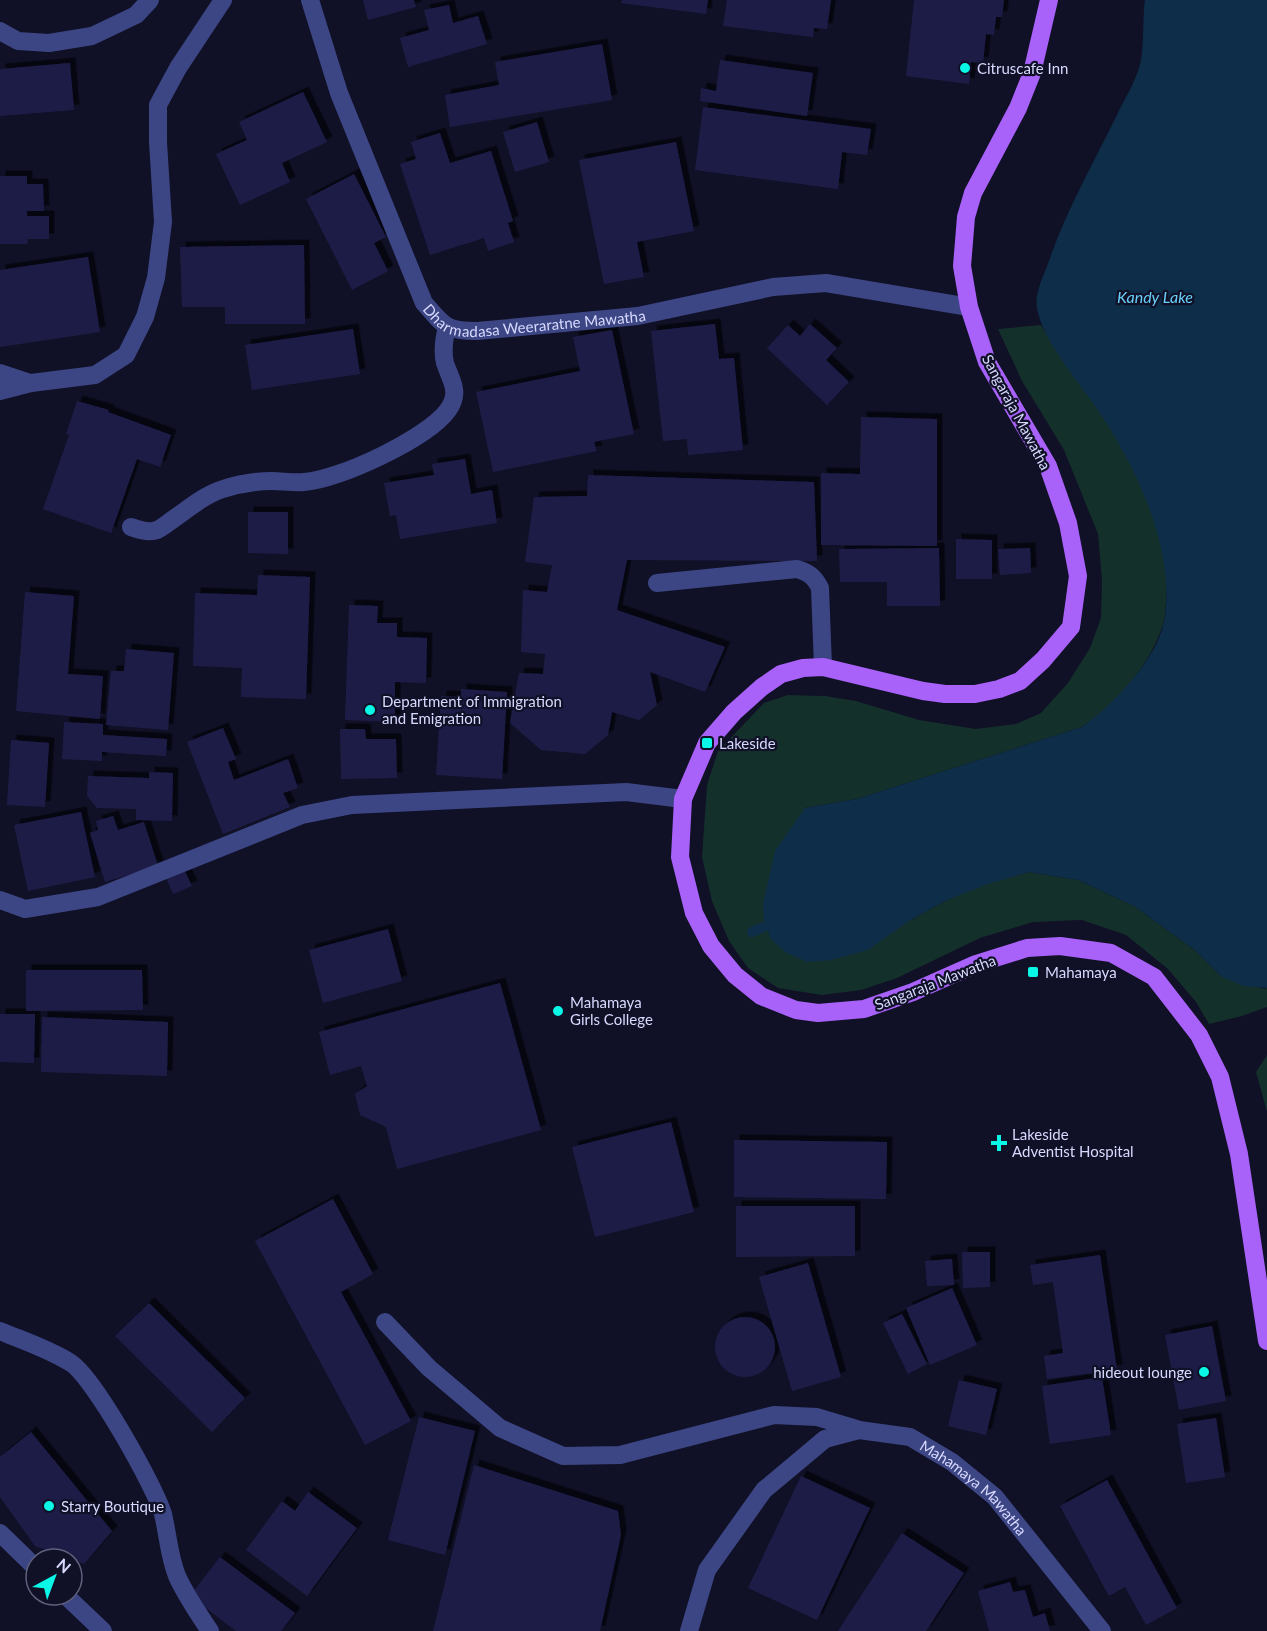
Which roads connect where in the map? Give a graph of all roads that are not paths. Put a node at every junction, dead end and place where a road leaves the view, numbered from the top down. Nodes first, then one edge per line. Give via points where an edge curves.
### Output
1 (150, 0) edge
2 (224, 0) edge
3 (309, 0) edge
4 (1049, 0) edge
5 (0, 30) edge
6 (969, 307) junction
7 (447, 327) junction
8 (0, 373) edge
9 (31, 383) junction
10 (0, 390) edge
11 (131, 527) dead end
12 (657, 583) dead end
13 (823, 667) junction
14 (683, 800) junction
15 (0, 900) edge
16 (385, 1322) dead end
17 (0, 1331) edge
18 (1267, 1341) edge
19 (859, 1430) junction
20 (0, 1533) edge
21 (24, 1556) edge
22 (78, 1607) edge
23 (103, 1631) edge
24 (210, 1631) edge
25 (689, 1631) edge
26 (1102, 1631) edge

1 - 5 street via 136,15 92,36 49,44 18,41
2 - 9 street via 158,105 163,222 156,278 145,317 126,355 95,375
3 - 7 street, Dharmadasa Weeraratne Mawatha via 339,93 424,303
4 - 6 main road, Sangaraja Mawatha via 1032,74 973,193 966,218 962,266
6 - 7 street, Dharmadasa Weeraratne Mawatha via 826,283 773,287 638,316 477,332
6 - 13 main road, Sangaraja Mawatha via 987,362 1048,466 1068,523 1078,576 1071,627 1020,681 975,694 922,691
7 - 11 street via 443,345 454,399 448,411 428,428 339,474 304,482 241,484 216,491 157,530
8 - 9 street
9 - 10 street
12 - 13 street via 797,569 810,573 820,588
13 - 14 main road, Sangaraja Mawatha via 781,675 734,712 707,743
14 - 15 street via 626,792 352,805 302,815 98,897 25,909
14 - 18 main road, Sangaraja Mawatha via 680,856 694,913 711,946 735,975 761,996 796,1010 818,1013 864,1009 1027,948 1060,946 1111,953 1154,978 1200,1035 1220,1077 1239,1154
16 - 19 street via 429,1368 500,1428 563,1456 620,1455 774,1415 817,1417
17 - 24 street via 73,1364 95,1389 148,1480 162,1513 177,1575
19 - 25 street, Mahamaya Mawatha via 825,1439 764,1490 706,1570
19 - 26 street, Mahamaya Mawatha via 910,1437 952,1462 995,1497
20 - 21 street
22 - 23 street

